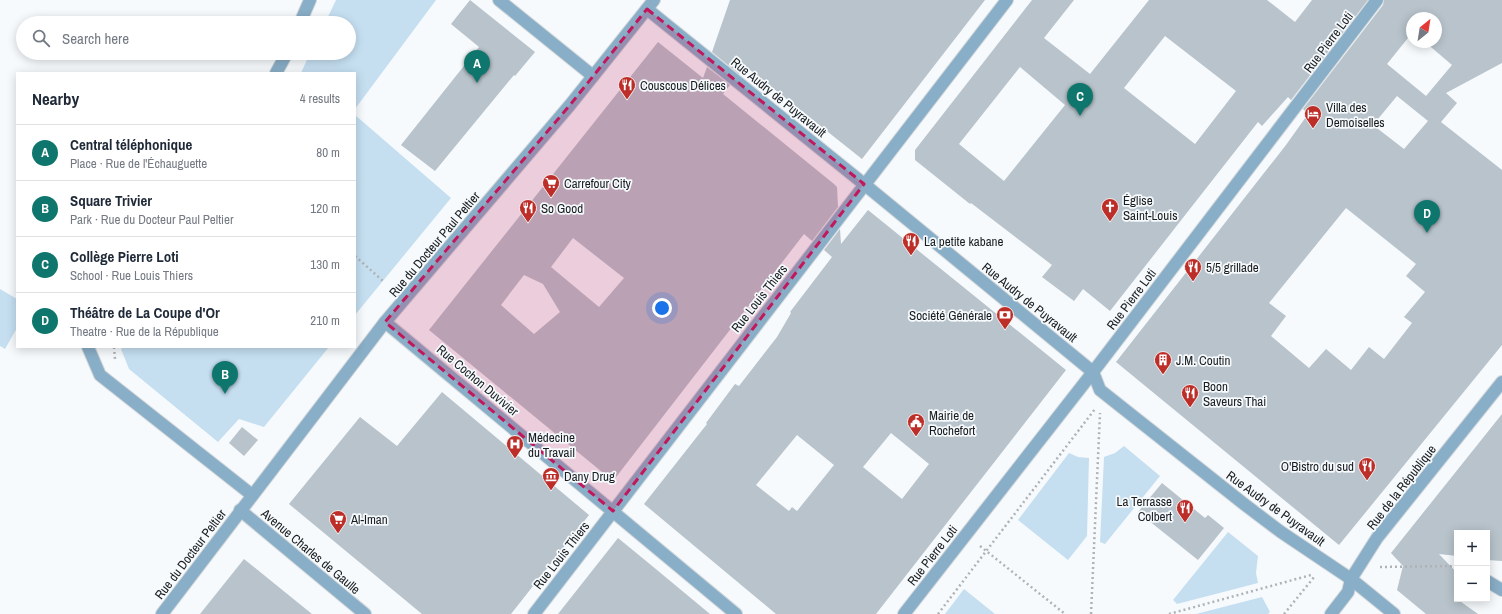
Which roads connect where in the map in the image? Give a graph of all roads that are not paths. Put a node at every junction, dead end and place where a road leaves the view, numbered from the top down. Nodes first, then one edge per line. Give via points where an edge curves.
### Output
1 (310, 0) edge
2 (499, 0) edge
3 (1007, 0) edge
4 (1377, 0) edge
5 (651, 5) edge
6 (303, 16) edge
7 (283, 60) edge
8 (277, 72) edge
9 (593, 76) junction
10 (864, 184) junction
11 (385, 322) junction
12 (88, 348) edge
13 (1093, 372) junction
14 (1502, 382) edge
15 (252, 495) junction
16 (240, 510) junction
17 (613, 511) junction
18 (1351, 579) junction
19 (1490, 583) edge
20 (1502, 590) edge
21 (162, 614) edge
22 (365, 614) edge
23 (534, 614) edge
24 (736, 614) edge
25 (904, 614) edge
26 (1331, 614) edge
27 (1394, 614) edge

1 - 6 street
2 - 9 street
3 - 10 street, Rue Louis Thiers
4 - 13 street, Rue Pierre Loti
5 - 9 street, Rue du Docteur Paul Peltier
5 - 10 street, Rue Audry de Puyravault
7 - 8 street
9 - 11 street, Rue du Docteur Paul Peltier
10 - 13 street, Rue Audry de Puyravault
10 - 17 street, Rue Louis Thiers
11 - 15 street, Rue du Docteur Paul Peltier
11 - 17 street, Rue Cochon Duvivier
12 - 15 street via 100,375
13 - 18 street, Rue Audry de Puyravault via 1100,390 1281,532
13 - 25 street, Rue Pierre Loti
14 - 18 street, Rue de la République via 1377,538
15 - 16 street, Rue du Docteur Paul Peltier
16 - 21 street, Rue du Docteur Peltier
16 - 22 street, Avenue Charles de Gaulle
17 - 23 street, Rue Louis Thiers
17 - 24 street, Rue Cochon Duvivier
18 - 26 street, Rue de la République via 1348,592
18 - 27 street, Rue Audry de Puyravault
19 - 20 street

